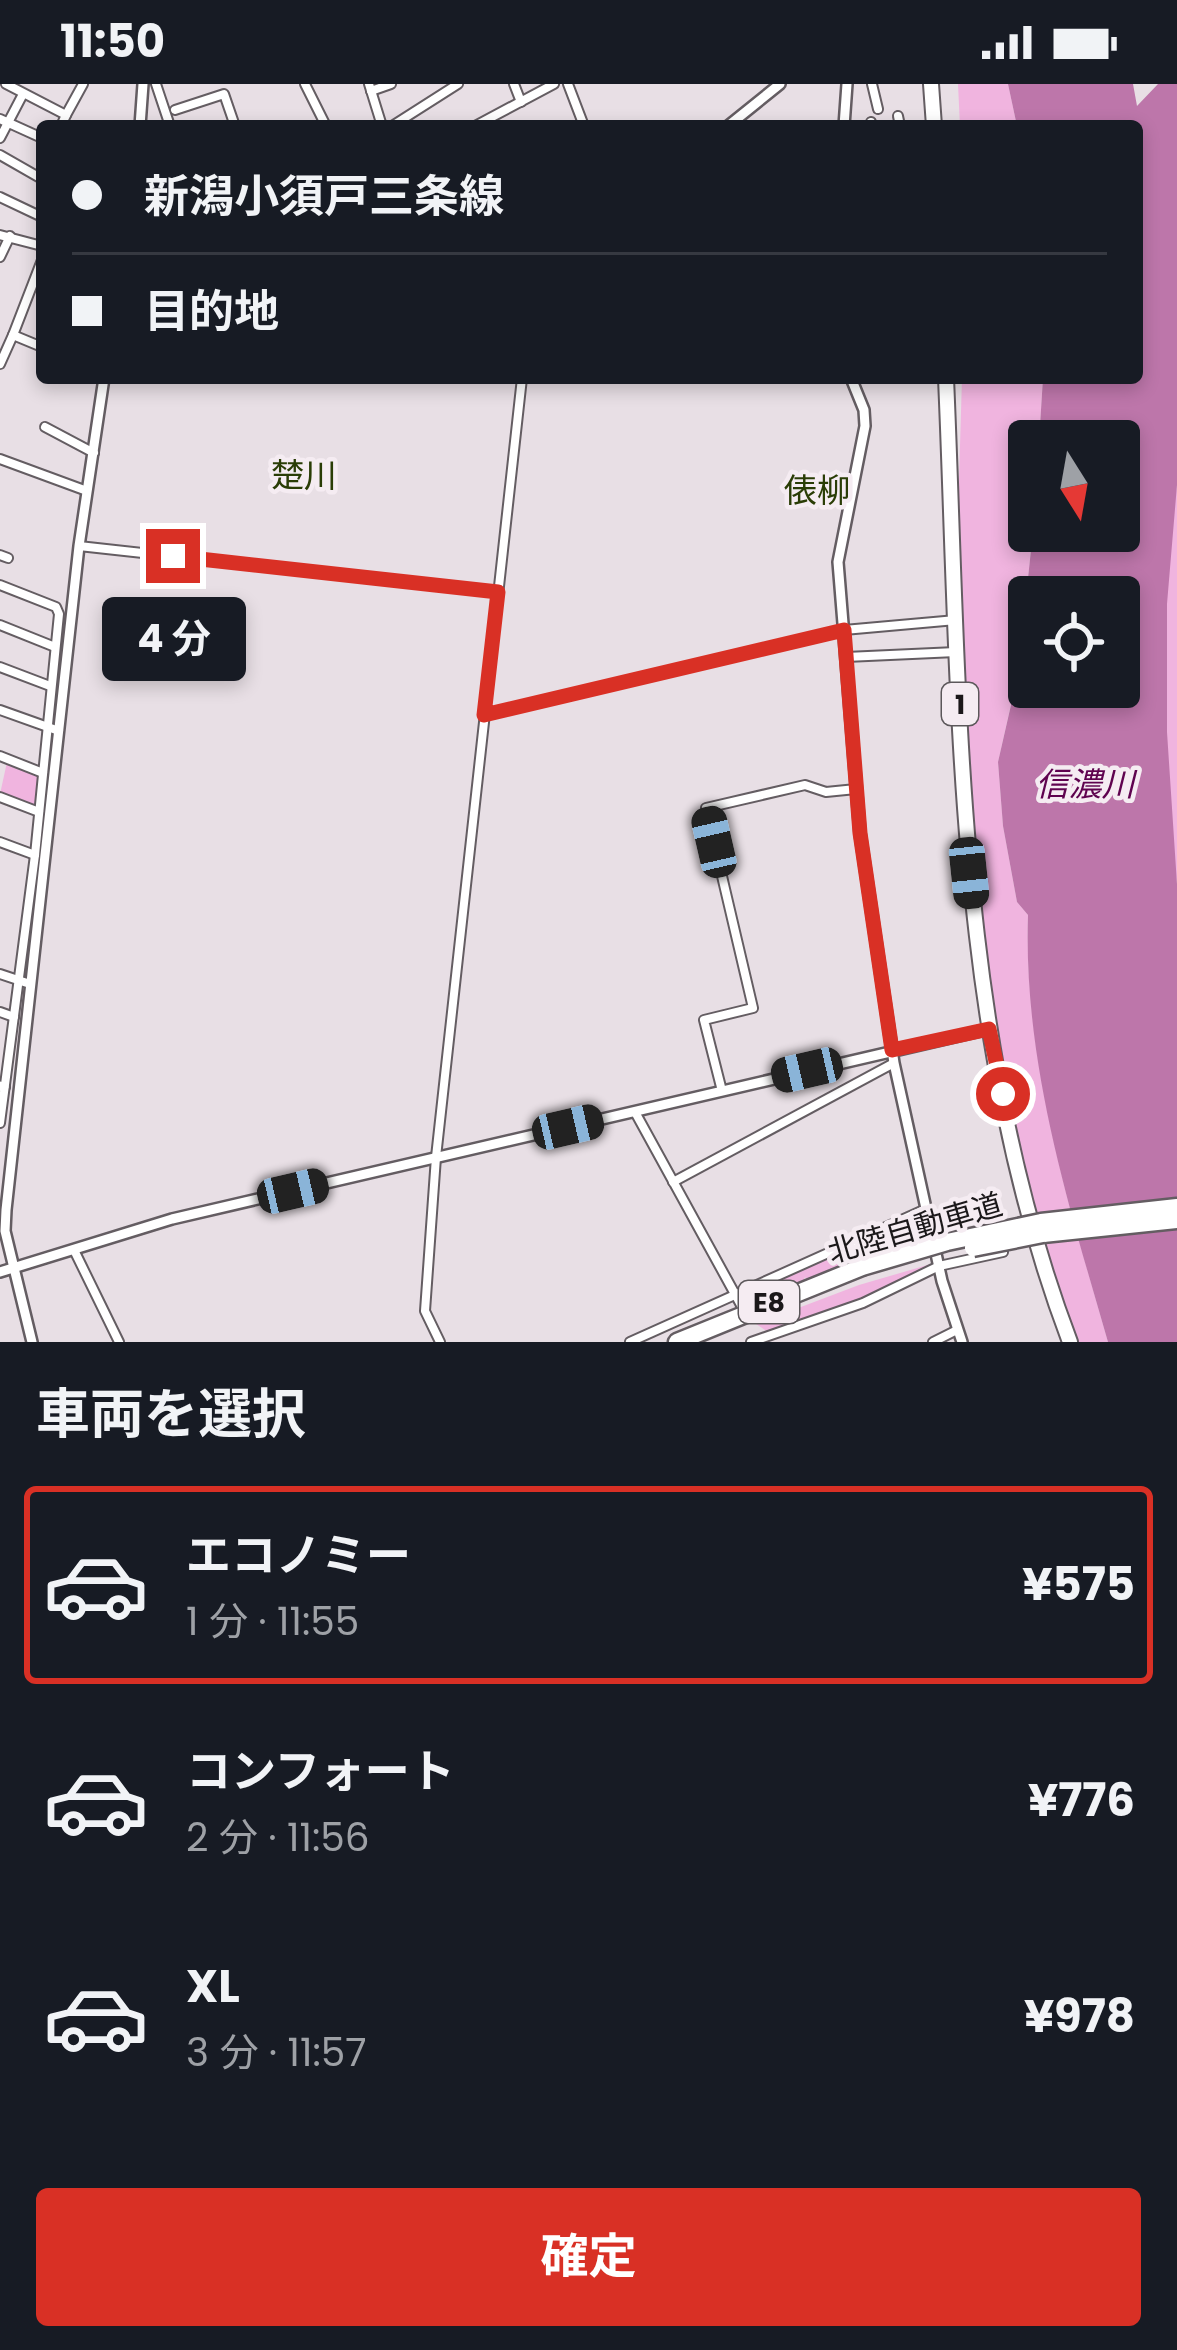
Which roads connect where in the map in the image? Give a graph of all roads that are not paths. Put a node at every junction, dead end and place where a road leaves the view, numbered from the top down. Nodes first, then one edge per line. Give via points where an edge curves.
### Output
1 (6, 84) edge
2 (83, 84) edge
3 (143, 84) edge
4 (156, 84) edge
5 (305, 84) edge
6 (391, 84) edge
7 (458, 84) edge
8 (514, 84) edge
9 (554, 84) edge
10 (568, 84) edge
11 (780, 84) edge
12 (847, 84) edge
13 (872, 84) edge
14 (931, 84) edge
15 (370, 87) edge
16 (23, 94) junction
17 (521, 102) junction
18 (878, 109) dead end
19 (175, 110) dead end
20 (66, 115) junction
21 (4, 120) edge
22 (64, 120) edge
23 (140, 120) edge
24 (168, 120) edge
25 (234, 120) edge
26 (323, 120) edge
27 (380, 120) edge
28 (401, 120) edge
29 (487, 120) edge
30 (582, 120) edge
31 (735, 120) edge
32 (844, 120) edge
33 (934, 120) edge
34 (36, 135) edge
35 (0, 138) edge
36 (0, 155) edge
37 (36, 176) edge
38 (0, 197) edge
39 (36, 214) edge
40 (5, 235) edge
41 (36, 244) edge
42 (0, 256) edge
43 (36, 276) edge
44 (13, 335) junction
45 (36, 345) edge
46 (0, 364) edge
47 (103, 384) edge
48 (522, 384) edge
49 (853, 384) edge
50 (946, 384) edge
51 (45, 427) dead end
52 (94, 453) junction
53 (0, 459) edge
54 (87, 491) junction
55 (79, 546) junction
56 (0, 585) edge
57 (498, 592) junction
58 (956, 620) junction
59 (0, 625) edge
60 (844, 630) junction
61 (55, 647) junction
62 (957, 652) junction
63 (846, 657) junction
64 (0, 667) edge
65 (50, 686) junction
66 (0, 710) edge
67 (484, 715) junction
68 (54, 730) junction
69 (0, 756) edge
70 (43, 772) junction
71 (856, 789) junction
72 (0, 797) edge
73 (39, 812) junction
74 (0, 842) edge
75 (35, 856) junction
76 (0, 974) edge
77 (24, 982) junction
78 (0, 1012) edge
79 (14, 1017) junction
80 (989, 1029) junction
81 (892, 1050) junction
82 (4, 1052) edge
83 (894, 1063) junction
84 (2, 1086) edge
85 (722, 1090) junction
86 (19, 1093) junction
87 (634, 1112) junction
88 (0, 1124) edge
89 (436, 1157) junction
90 (673, 1182) junction
91 (1177, 1208) edge
92 (926, 1209) junction
93 (1031, 1218) junction
94 (1177, 1220) edge
95 (998, 1224) junction
96 (932, 1238) junction
97 (74, 1250) junction
98 (939, 1266) junction
99 (13, 1268) junction
100 (0, 1272) edge
101 (864, 1272) junction
102 (735, 1294) junction
103 (742, 1305) dead end
104 (754, 1328) dead end
105 (957, 1330) junction
106 (757, 1341) edge
107 (32, 1342) edge
108 (119, 1342) edge
109 (440, 1342) edge
110 (630, 1342) edge
111 (677, 1342) edge
112 (701, 1342) edge
113 (933, 1342) edge
114 (962, 1342) edge
115 (1070, 1342) edge

1 - 16 street
2 - 20 street
3 - 23 street
4 - 24 street
5 - 26 street
6 - 15 street
7 - 28 street
8 - 17 street
9 - 17 street
10 - 30 street
11 - 31 street
12 - 32 street
13 - 18 street
14 - 33 main road
15 - 27 street
16 - 20 street
16 - 21 street
17 - 29 street
19 - 25 street via 224,94
20 - 22 street
21 - 34 street
21 - 35 street
36 - 37 street
38 - 39 street
40 - 41 street
40 - 42 street
43 - 44 street
44 - 45 street
44 - 46 street
47 - 52 street
48 - 57 street
49 - 60 street via 866,421 839,553
50 - 58 main road, 1
51 - 52 street
52 - 54 street
53 - 54 street
54 - 55 street
55 - 57 street
55 - 68 street
56 - 61 street via 56,607
57 - 67 street
58 - 60 street
58 - 62 main road, 1
59 - 61 street
60 - 63 street
60 - 67 street
61 - 65 street
62 - 63 street
62 - 80 main road, 1 via 969,873
63 - 71 street
64 - 65 street
65 - 68 street
66 - 68 street
67 - 89 street
68 - 70 street
68 - 77 street
69 - 70 street
70 - 73 street
71 - 81 street
71 - 85 street via 805,785 706,808 753,1008 704,1020
72 - 73 street
73 - 75 street
74 - 75 street
75 - 77 street
76 - 77 street
77 - 79 street
77 - 86 street
78 - 79 street
79 - 82 street
80 - 81 street
80 - 93 main road, 1
81 - 83 street
81 - 85 street
82 - 84 street
83 - 90 street
83 - 92 street
84 - 86 street
84 - 88 street
85 - 87 street
86 - 99 street via 5,1231
87 - 89 street
87 - 90 street
89 - 97 street
89 - 109 street via 425,1311
90 - 102 street
91 - 101 highway, 北陸自動車道 / E8, bridge via 1041,1222 947,1242
92 - 96 street
92 - 102 street
93 - 95 street
93 - 115 main road, 1
94 - 101 highway, 北陸自動車道 / E8, bridge via 993,1243
95 - 96 street
95 - 98 street via 1004,1252
96 - 98 street
97 - 99 street
97 - 108 street
98 - 105 street
98 - 106 street
99 - 100 street
99 - 107 street
101 - 111 highway, 北陸自動車道 / E8
101 - 112 highway, 北陸自動車道 / E8
102 - 103 street
102 - 110 street
104 - 106 street
105 - 113 street
105 - 114 street

